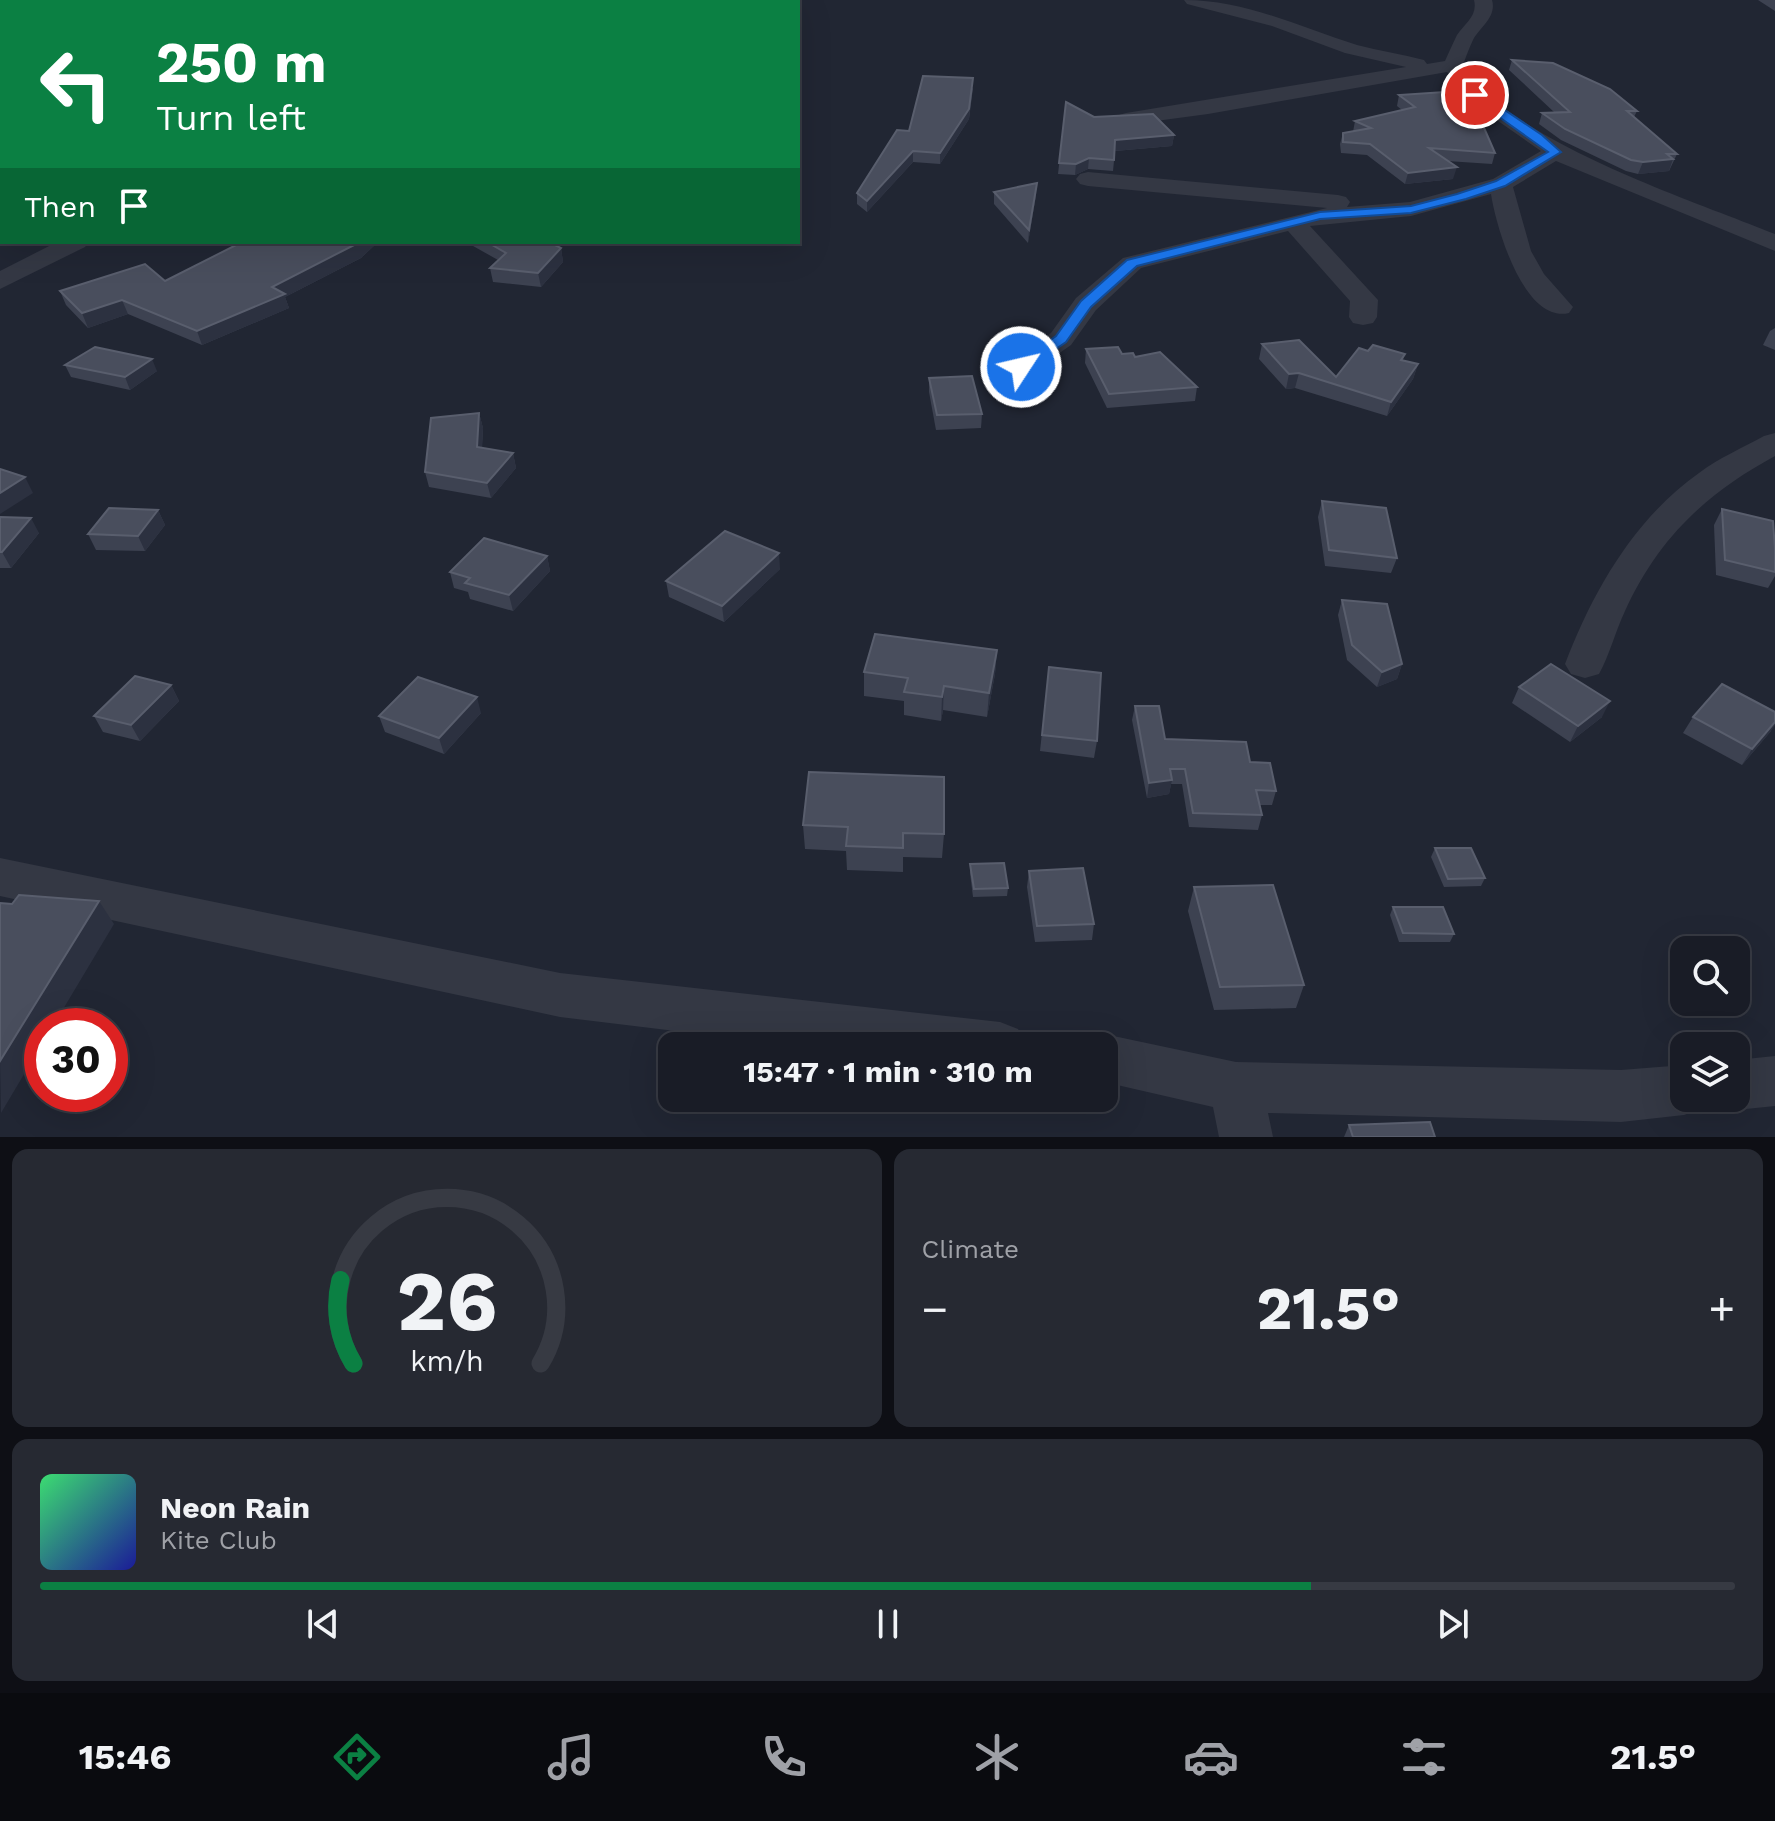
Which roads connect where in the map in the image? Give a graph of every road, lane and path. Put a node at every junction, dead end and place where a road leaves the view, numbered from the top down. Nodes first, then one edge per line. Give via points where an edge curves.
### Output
1 (1193, 0) edge
2 (1483, 0) edge
3 (1453, 65) junction
4 (1430, 67) junction
5 (1126, 119) edge
6 (1555, 152) junction
7 (1088, 179) dead end
8 (1501, 184) junction
9 (1411, 209) junction
10 (1293, 222) junction
11 (1775, 243) edge
12 (72, 244) edge
13 (0, 281) edge
14 (1559, 307) dead end
15 (1363, 317) dead end
16 (1021, 367) dead end
17 (1775, 443) edge
18 (1585, 664) dead end
19 (0, 877) edge
20 (879, 1032) edge
21 (1118, 1064) edge
22 (1775, 1081) edge
23 (1750, 1084) edge
24 (1670, 1091) edge
25 (1241, 1112) edge

1 - 4 street
2 - 3 street via 1481,18
3 - 4 street
3 - 6 street via 1475,95
4 - 5 street
6 - 8 street
6 - 11 street
7 - 9 street
8 - 9 street
8 - 14 street via 1512,243
9 - 10 street
10 - 15 street via 1364,300
10 - 16 street via 1132,263 1086,304 1061,339
12 - 13 street
17 - 18 street via 1703,485 1651,535 1601,614
19 - 20 street via 560,995
21 - 25 street
22 - 23 street
24 - 25 street

